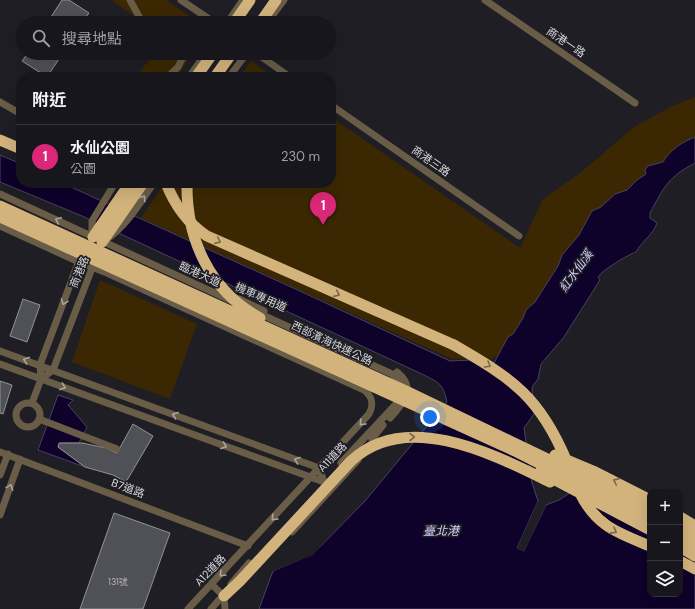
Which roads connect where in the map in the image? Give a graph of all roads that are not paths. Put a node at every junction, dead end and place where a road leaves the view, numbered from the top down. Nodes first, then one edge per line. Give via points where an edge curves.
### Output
1 (130, 0) edge
2 (181, 0) edge
3 (243, 0) edge
4 (250, 0) edge
5 (254, 0) edge
6 (258, 0) edge
7 (269, 0) edge
8 (276, 0) edge
9 (284, 0) edge
10 (485, 0) edge
11 (139, 16) edge
12 (205, 16) edge
13 (232, 16) edge
14 (239, 16) edge
15 (243, 16) edge
16 (247, 16) edge
17 (258, 16) edge
18 (265, 16) edge
19 (273, 16) edge
20 (182, 60) edge
21 (201, 60) edge
22 (208, 60) edge
23 (212, 60) edge
24 (216, 60) edge
25 (227, 60) edge
26 (234, 60) edge
27 (241, 60) edge
28 (266, 60) edge
29 (173, 72) edge
30 (193, 72) edge
31 (200, 72) edge
32 (204, 72) edge
33 (208, 72) edge
34 (219, 72) edge
35 (226, 72) edge
36 (233, 72) edge
37 (283, 72) edge
38 (0, 102) edge
39 (635, 103) dead end
40 (336, 108) edge
41 (16, 111) edge
42 (0, 134) edge
43 (0, 140) edge
44 (16, 143) edge
45 (16, 144) edge
46 (112, 188) edge
47 (129, 188) edge
48 (139, 188) edge
49 (148, 188) edge
50 (168, 188) edge
51 (187, 188) edge
52 (0, 194) edge
53 (0, 206) edge
54 (0, 209) edge
55 (124, 209) junction
56 (0, 214) edge
57 (0, 217) edge
58 (0, 226) edge
59 (104, 228) junction
60 (519, 236) dead end
61 (98, 239) junction
62 (83, 252) junction
63 (78, 262) junction
64 (92, 266) junction
65 (324, 343) junction
66 (338, 349) junction
67 (0, 350) edge
68 (0, 364) edge
69 (40, 365) junction
70 (314, 367) junction
71 (53, 370) junction
72 (329, 374) junction
73 (369, 374) junction
74 (392, 374) joint
75 (41, 379) junction
76 (32, 403) junction
77 (40, 419) junction
78 (373, 442) junction
79 (118, 449) dead end
80 (0, 452) edge
81 (8, 454) junction
82 (20, 459) junction
83 (358, 460) dead end
84 (319, 468) junction
85 (0, 475) edge
86 (311, 478) junction
87 (324, 482) junction
88 (647, 498) edge
89 (647, 509) edge
90 (0, 515) edge
91 (647, 519) edge
92 (683, 519) edge
93 (695, 526) edge
94 (647, 528) edge
95 (683, 530) edge
96 (647, 533) edge
97 (695, 537) edge
98 (683, 540) edge
99 (647, 545) edge
100 (248, 546) junction
101 (695, 547) edge
102 (683, 550) edge
103 (695, 557) edge
104 (683, 563) edge
105 (695, 569) edge
106 (211, 584) junction
107 (224, 596) junction
108 (188, 609) edge
109 (211, 609) edge
110 (225, 609) edge

1 - 11 street
2 - 12 street
3 - 13 street
4 - 14 highway
5 - 15 highway
6 - 16 highway
7 - 17 highway
8 - 18 highway
9 - 19 street
10 - 39 street, 商港一路
20 - 29 street
21 - 30 street
22 - 31 highway
23 - 32 highway
24 - 33 highway
25 - 34 highway
26 - 35 highway
27 - 36 street
28 - 37 street
38 - 41 street
40 - 60 street, 商港三路
42 - 44 highway
43 - 45 highway
46 - 59 street via 104,199
47 - 55 highway
48 - 55 highway
55 -> 49 street
50 -> 99 highway, bridge via 188,222 208,236 454,345 511,380 540,410 590,510 600,522 614,531
51 - 73 highway, bridge via 190,218 198,249 211,275 231,297 252,314
61 -> 52 street, 臨港大道
53 - 73 highway, 西部濱海快速公路, bridge
88 -> 54 highway, bridge via 593,470 450,415
55 - 59 highway
56 - 62 street
57 - 91 highway, 西部濱海快速公路, bridge via 484,437
58 - 63 street
59 - 61 highway
59 - 61 street, 商港路
61 - 62 street
61 - 62 street, 商港路
61 - 64 street, 商港路
61 - 65 street, 臨港大道
61 - 78 street, 機車專用道 via 123,247 394,369 404,379 406,398
62 - 63 street, 商港路
63 - 64 street
63 -> 69 street, 商港路
64 - 70 street
64 - 71 street, 商港路
64 - 94 highway, bridge via 111,265 414,406
65 - 66 street, 臨港大道
65 - 70 street via 327,352 322,363
66 - 72 street via 331,354 327,365
66 - 74 street, 臨港大道
69 -> 67 street
68 - 75 street
69 - 71 street
69 - 75 street, 商港路
70 - 72 street
71 - 75 street
84 -> 71 street
72 -> 84 street, A11道路 via 364,390 371,399 372,410
73 - 89 highway, 西部濱海快速公路, bridge via 542,456
74 - 87 street, A11道路 via 402,388 399,400
75 - 76 street, 商港路
75 -> 86 street
76 - 77 street via 38,408
76 - 77 street via 21,404 16,411 16,418 20,425 27,427 35,425
77 - 79 street
78 -> 96 highway, bridge via 411,436 441,439 460,445 547,481
78 - 107 highway via 351,461
80 - 81 street, B7道路
81 - 82 street, B7道路
81 - 85 street
90 -> 82 street
82 - 100 street, B7道路
83 - 107 street via 266,561 241,585
84 - 86 street, A11道路
84 - 87 street
86 - 87 street
86 -> 100 street, A11道路
87 - 107 street, A11道路 via 233,580
92 - 93 highway
95 - 97 highway
98 - 101 highway
100 -> 106 street, A12道路
102 - 103 highway
104 - 105 highway
106 - 107 street
106 - 108 street, A12道路
107 - 109 street
107 - 110 street

